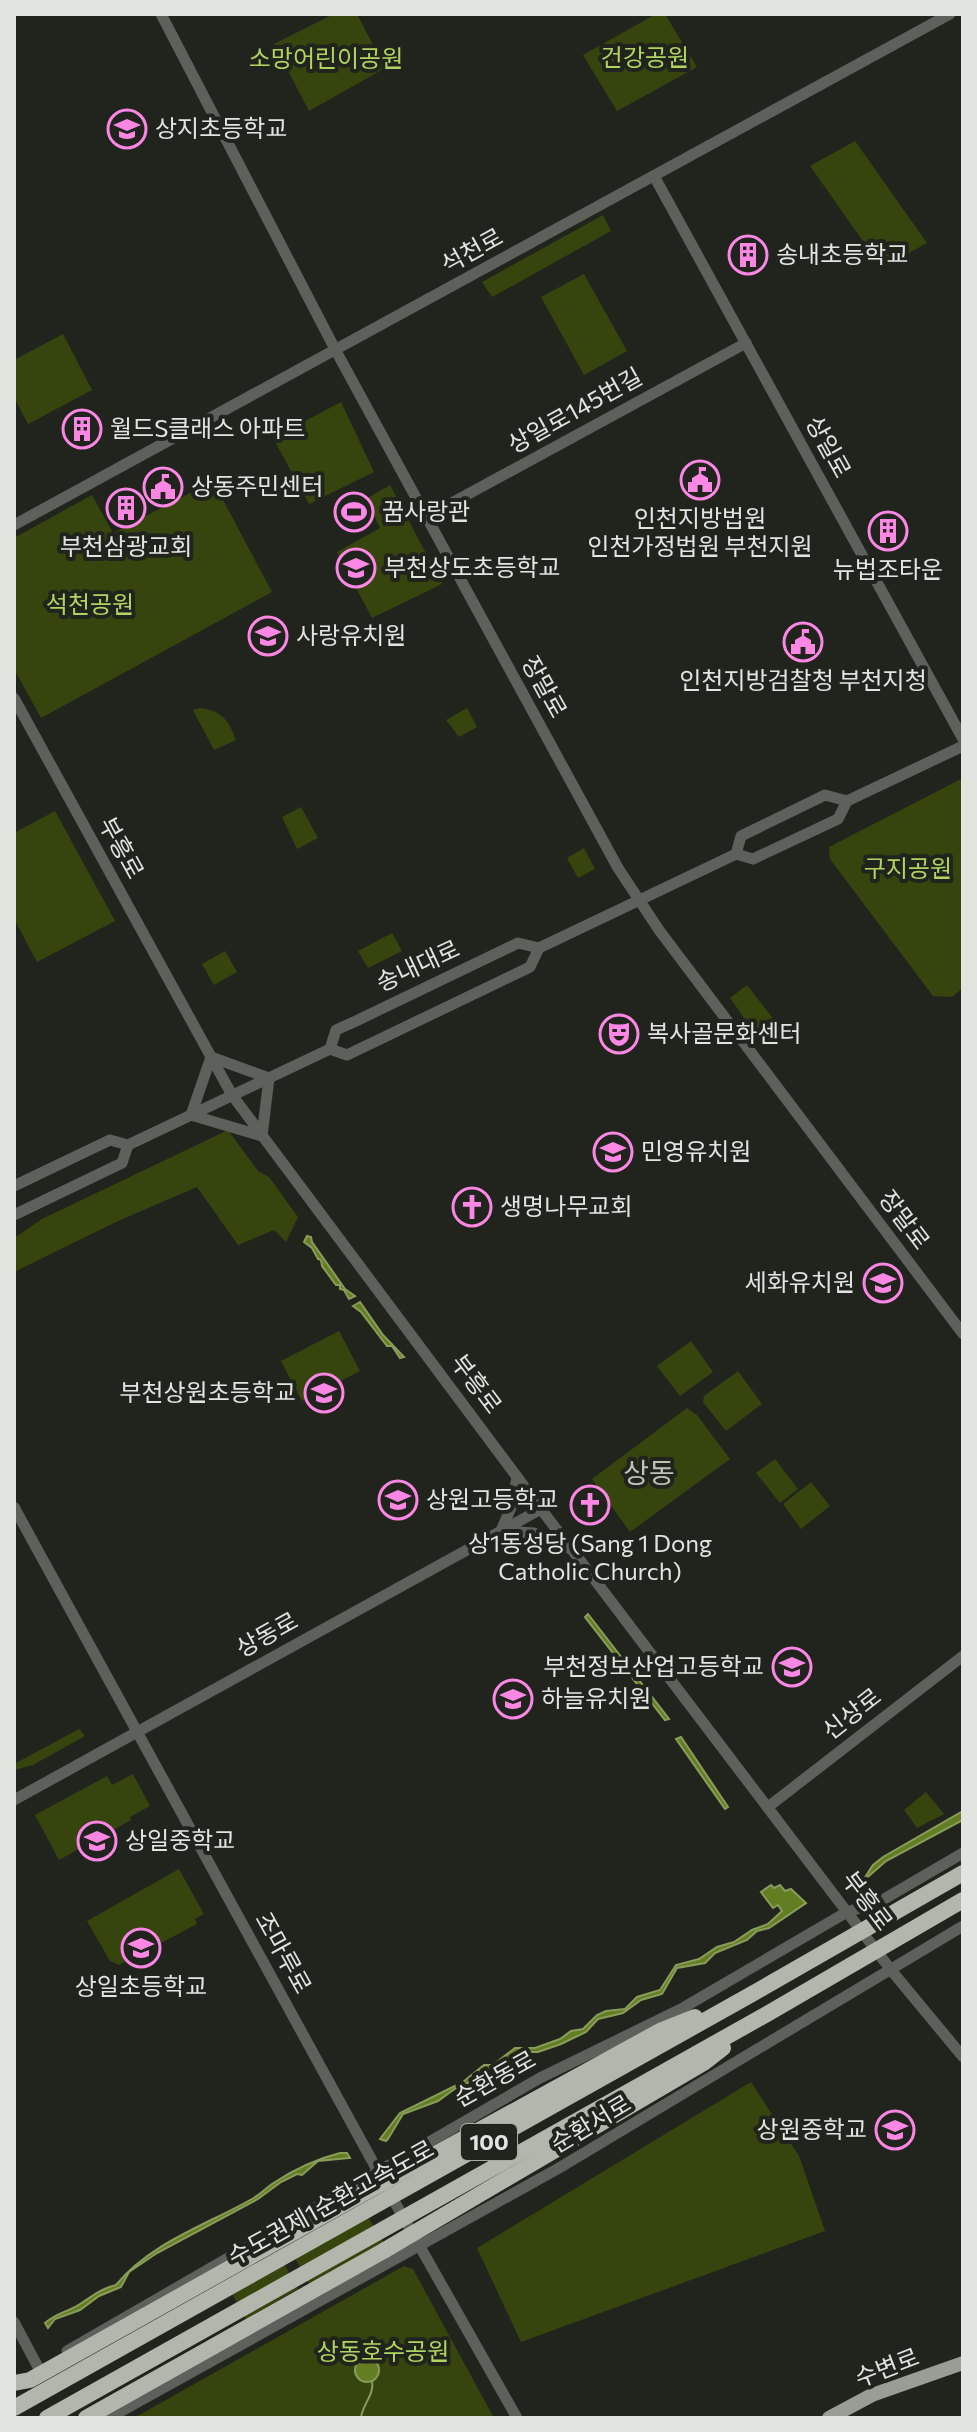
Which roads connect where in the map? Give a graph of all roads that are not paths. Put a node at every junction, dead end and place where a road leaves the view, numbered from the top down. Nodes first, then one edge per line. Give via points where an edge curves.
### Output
1 (161, 14) edge
2 (950, 14) edge
3 (654, 176) junction
4 (746, 343) junction
5 (336, 351) junction
6 (426, 517) junction
7 (14, 525) edge
8 (14, 698) edge
9 (963, 739) edge
10 (963, 746) edge
11 (847, 801) junction
12 (736, 854) junction
13 (639, 900) junction
14 (539, 948) junction
15 (330, 1049) junction
16 (211, 1057) junction
17 (269, 1078) junction
18 (232, 1095) junction
19 (191, 1115) junction
20 (262, 1136) junction
21 (128, 1145) junction
22 (14, 1186) edge
23 (14, 1215) edge
24 (963, 1334) edge
25 (517, 1477) junction
26 (14, 1507) edge
27 (541, 1509) junction
28 (501, 1531) junction
29 (572, 1550) junction
30 (963, 1656) edge
31 (137, 1731) junction
32 (14, 1800) edge
33 (768, 1807) junction
34 (963, 1853) edge
35 (963, 1873) edge
36 (963, 1900) edge
37 (847, 1912) junction
38 (963, 1926) edge
39 (891, 1970) junction
40 (752, 1994) junction
41 (767, 2014) junction
42 (963, 2057) edge
43 (378, 2171) junction
44 (419, 2245) junction
45 (14, 2322) edge
46 (963, 2363) edge
47 (38, 2367) junction
48 (14, 2382) edge
49 (14, 2408) edge
50 (47, 2418) edge
51 (86, 2418) edge
52 (109, 2418) edge
53 (517, 2418) edge
54 (829, 2418) edge

1 - 5 street, 장말로
2 - 3 street, 석천로
3 - 4 street, 상일로
3 - 5 street, 석천로
4 - 6 street, 상일로145번길
4 - 9 street, 상일로
5 - 6 street, 장말로
5 - 7 street, 석천로
6 - 13 street, 장말로
8 - 16 street, 부흥로
10 - 11 street, 송내대로
11 - 12 street, 송내대로 via 838,819 753,859
11 - 12 street, 송내대로 via 825,795 741,836
12 - 13 street, 송내대로
13 - 14 street, 송내대로
13 - 24 street, 장말로
14 - 15 street, 송내대로 via 530,967 347,1055
14 - 15 street, 송내대로 via 518,943 336,1030
15 - 17 street, 송내대로
16 - 17 street
16 - 18 street, 부흥로
16 - 19 street
17 - 18 street, 송내대로
17 - 20 street
18 - 19 street, 송내대로
18 - 20 street, 부흥로
19 - 20 street
19 - 21 street, 송내대로
20 - 25 street, 부흥로
21 - 22 street, 송내대로 via 110,1140
21 - 23 street, 송내대로 via 122,1163
25 - 27 street, 부흥로
25 - 28 street
26 - 31 street, 조마루로
27 - 28 street, 상동로
27 - 29 street, 부흥로
28 - 29 street via 534,1533
28 - 31 street, 상동로
29 - 33 street, 부흥로
30 - 33 street, 신상로
31 - 32 street, 상동로
31 - 43 street, 조마루로
33 - 37 street, 부흥로
34 - 37 street, 순환동로 via 879,1902
35 - 40 highway, 수도권제1순환고속도로 / 100, bridge
36 - 41 highway, 수도권제1순환고속도로 / 100, bridge
37 - 39 street, 부흥로
37 - 43 street, 순환동로 via 681,2009 540,2078
38 - 39 street, 순환서로
39 - 42 street, 부흥로
39 - 44 street, 순환서로
40 - 48 highway, bridge via 660,2031 97,2344 30,2380
40 - 49 highway, 수도권제1순환고속도로 / 100, bridge
41 - 50 highway, 수도권제1순환고속도로 / 100, bridge
41 - 51 highway, bridge via 692,2070
43 - 44 street, 조마루로
43 - 47 street, 순환동로
44 - 52 street, 순환서로
44 - 53 street, 조마루로
45 - 47 street
46 - 54 main road, 수변로 via 872,2395
47 - 48 street, 순환동로

